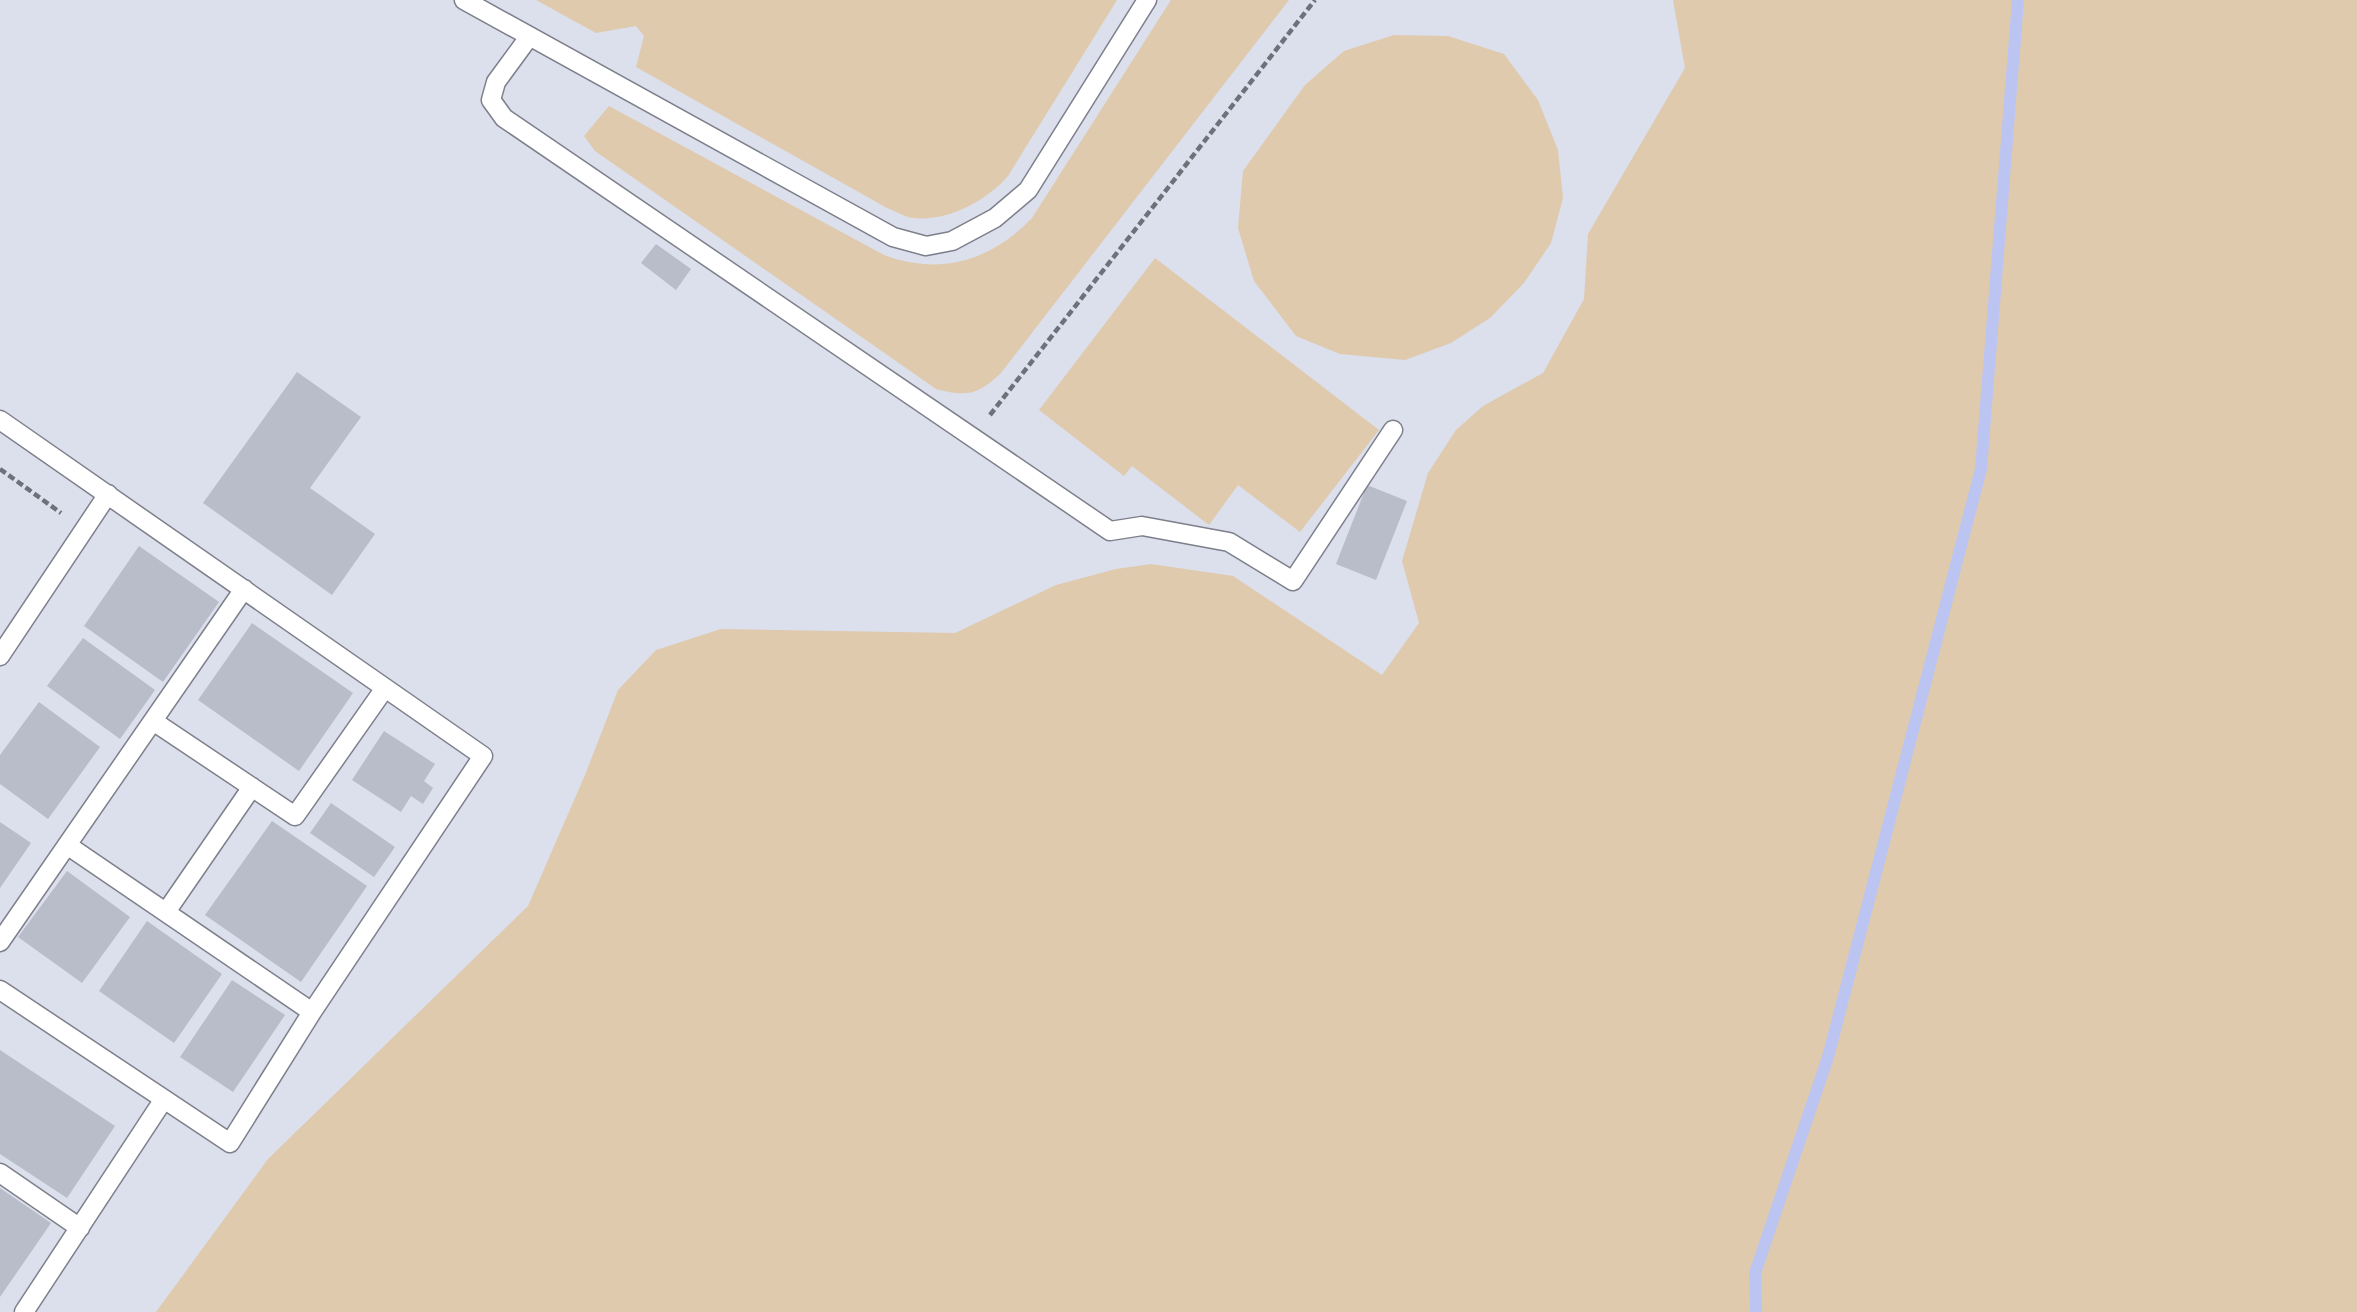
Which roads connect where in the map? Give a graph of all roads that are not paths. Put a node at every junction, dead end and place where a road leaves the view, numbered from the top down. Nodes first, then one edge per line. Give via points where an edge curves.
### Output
1 (464, 0) edge
2 (1147, 0) edge
3 (529, 37) junction
4 (0, 419) edge
5 (1393, 430) dead end
6 (108, 494) junction
7 (244, 589) junction
8 (0, 656) edge
9 (386, 688) junction
10 (153, 721) junction
11 (252, 787) junction
12 (67, 845) junction
13 (166, 912) junction
14 (0, 942) edge
15 (0, 990) edge
16 (312, 1012) junction
17 (164, 1099) junction
18 (0, 1174) edge
19 (80, 1228) junction
20 (24, 1312) edge

1 - 3 lane
2 - 3 lane via 1028,190 995,218 951,241 926,246 893,237
3 - 5 lane via 496,82 491,100 504,118 1110,531 1142,526 1229,542 1293,581
4 - 6 lane
6 - 7 lane
6 - 8 lane
7 - 9 lane
7 - 10 lane
9 - 11 lane via 295,816
9 - 16 lane via 483,756
10 - 11 lane
10 - 12 lane
11 - 13 lane
12 - 13 lane
12 - 14 lane
13 - 16 lane
15 - 17 lane
16 - 17 lane via 230,1143
17 - 19 lane
18 - 19 lane
19 - 20 lane

